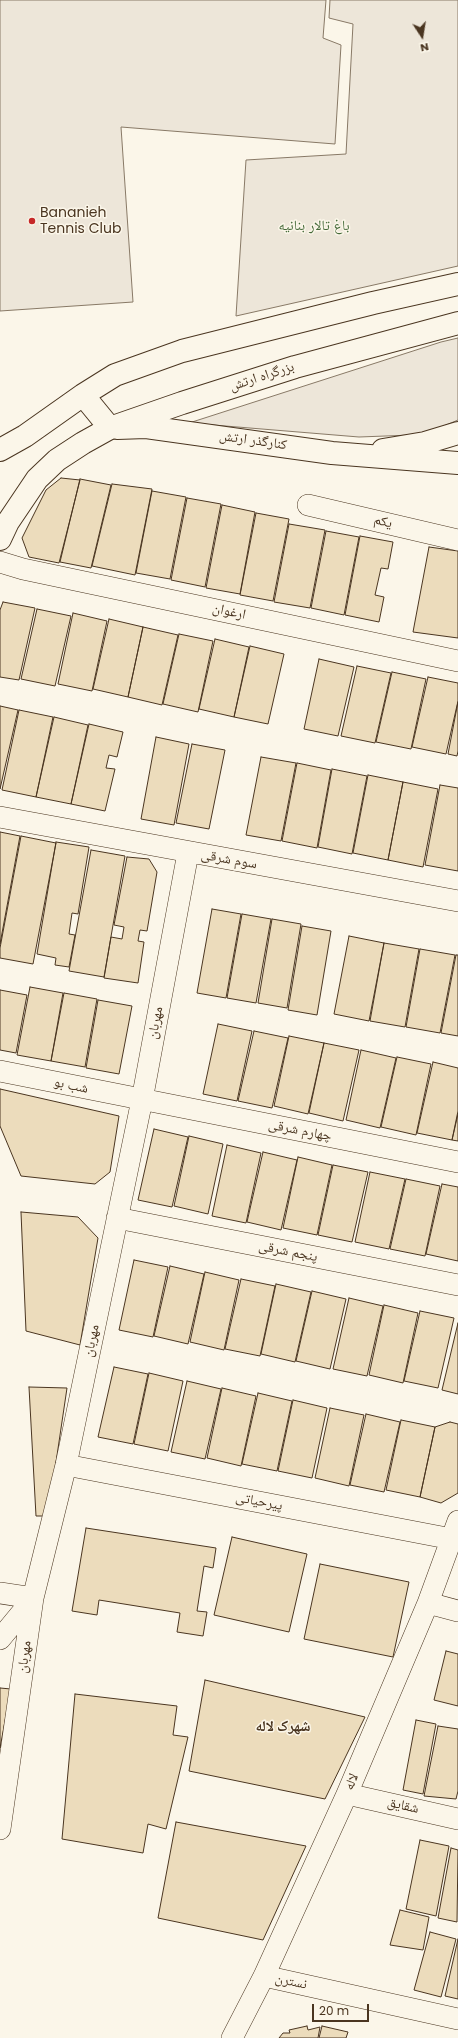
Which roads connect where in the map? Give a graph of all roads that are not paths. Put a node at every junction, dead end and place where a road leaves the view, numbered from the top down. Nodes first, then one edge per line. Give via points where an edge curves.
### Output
1 (458, 284) edge
2 (458, 323) edge
3 (83, 395) junction
4 (110, 428) junction
5 (458, 433) edge
6 (0, 450) edge
7 (357, 456) junction
8 (435, 462) junction
9 (458, 463) edge
10 (458, 469) edge
11 (308, 505) dead end
12 (0, 539) edge
13 (458, 540) edge
14 (0, 562) edge
15 (458, 661) edge
16 (0, 817) edge
17 (188, 853) junction
18 (458, 901) edge
19 (0, 1071) edge
20 (142, 1100) junction
21 (458, 1162) edge
22 (117, 1218) junction
23 (458, 1285) edge
24 (66, 1465) junction
25 (455, 1530) edge
26 (0, 1593) edge
27 (33, 1598) junction
28 (428, 1603) junction
29 (458, 1611) edge
30 (0, 1639) edge
31 (347, 1794) junction
32 (458, 1819) edge
33 (0, 1829) edge
34 (264, 1976) junction
35 (458, 2019) edge
36 (232, 2038) edge

1 - 3 main road via 182,351 115,375
2 - 4 main road, بزرگراه ارتش via 295,366
3 - 4 main road
3 - 6 main road via 25,436
4 - 7 main road, کنارگذر ارتش via 146,427
4 - 12 main road, کنارگذر ارتش via 58,460 37,479 8,522
5 - 7 main road via 425,443
7 - 8 main road, کنارگذر ارتش
8 - 9 main road, کنارگذر ارتش
8 - 10 street
11 - 13 street, یکم
14 - 15 street, ارغوان
16 - 17 street, سوم شرقی
17 - 18 street, سوم شرقی
17 - 20 street, مهربان
19 - 20 street, شب بو
20 - 21 street, چهارم شرقی
20 - 22 street, مهربان
22 - 23 street, پنجم شرقی
22 - 24 street, مهربان
24 - 25 street, پیرحیاتی
24 - 27 street, مهربان
25 - 28 street, لاله
26 - 27 street
27 - 30 street
27 - 33 street, مهربان
28 - 29 street
28 - 31 street, لاله
31 - 32 street, شقایق
31 - 34 street, لاله
34 - 35 street, نسترن
34 - 36 street, لاله

